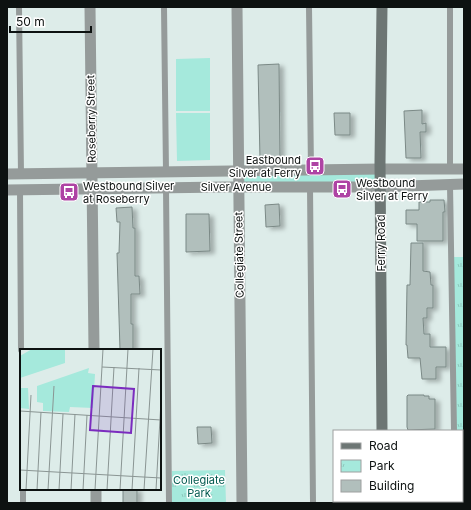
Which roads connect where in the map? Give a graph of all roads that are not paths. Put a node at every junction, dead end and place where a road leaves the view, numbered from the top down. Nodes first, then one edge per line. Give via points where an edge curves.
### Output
1 (19, 7) edge
2 (90, 7) edge
3 (164, 7) edge
4 (237, 7) edge
5 (309, 7) edge
6 (382, 7) edge
7 (450, 7) edge
8 (381, 169) junction
9 (450, 169) junction
10 (464, 169) edge
11 (311, 170) junction
12 (239, 171) junction
13 (166, 172) junction
14 (92, 173) junction
15 (7, 174) edge
16 (21, 174) junction
17 (464, 184) edge
18 (450, 185) junction
19 (239, 187) junction
20 (310, 187) junction
21 (380, 187) junction
22 (166, 188) junction
23 (92, 189) junction
24 (7, 190) edge
25 (20, 190) junction
26 (22, 349) edge
27 (94, 349) edge
28 (382, 430) edge
29 (454, 430) edge
30 (23, 490) edge
31 (96, 490) edge
32 (23, 503) edge
33 (96, 503) edge
34 (169, 503) edge
35 (242, 503) edge
36 (313, 503) edge

1 - 16 lane
2 - 14 street, Roseberry Street
3 - 13 lane
4 - 12 street, Collegiate Street
5 - 11 lane
6 - 8 main road, Ferry Road
7 - 9 lane
8 - 9 street, Silver Avenue
8 - 11 street, Silver Avenue
8 - 21 main road, Ferry Road
9 - 10 street, Silver Avenue
11 - 12 street, Silver Avenue
12 - 13 street, Silver Avenue
12 - 19 street, Collegiate Street
13 - 14 street, Silver Avenue
14 - 16 street, Silver Avenue
14 - 23 street, Roseberry Street
15 - 16 street, Silver Avenue
17 - 18 street, Silver Avenue
18 - 21 street, Silver Avenue
18 - 29 lane
19 - 20 street, Silver Avenue
19 - 22 street, Silver Avenue
19 - 35 street, Collegiate Street
20 - 21 street, Silver Avenue
20 - 36 lane
21 - 28 main road, Ferry Road
22 - 23 street, Silver Avenue
22 - 34 lane
23 - 25 street, Silver Avenue
23 - 27 street, Roseberry Street
24 - 25 street, Silver Avenue
25 - 26 lane
30 - 32 lane
31 - 33 street

